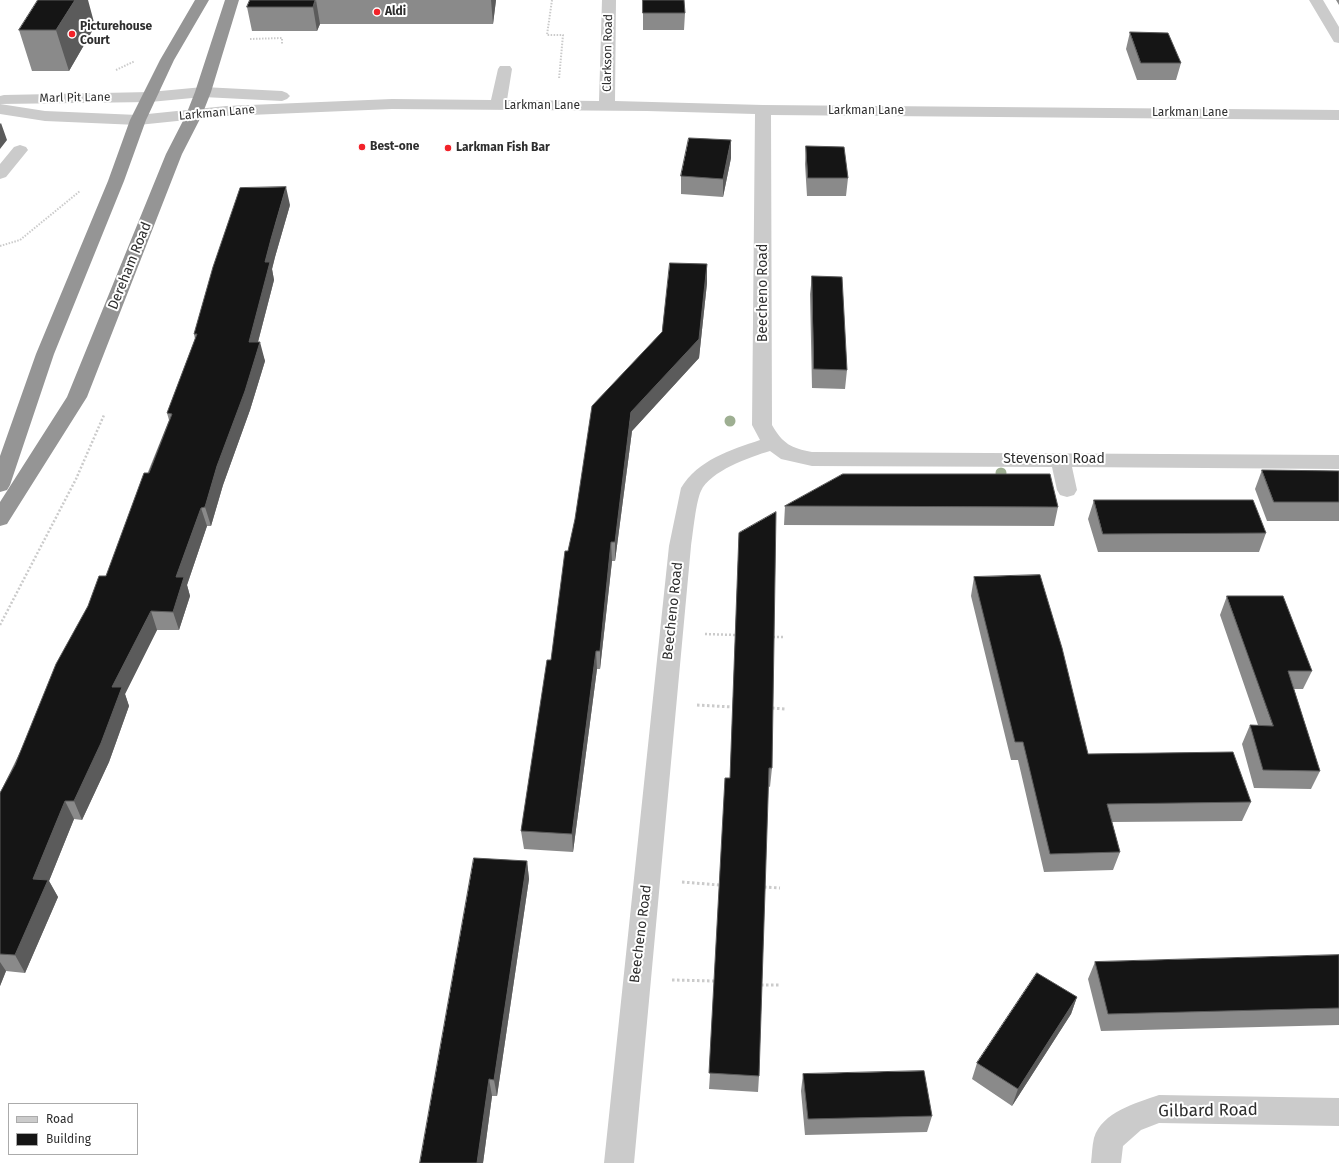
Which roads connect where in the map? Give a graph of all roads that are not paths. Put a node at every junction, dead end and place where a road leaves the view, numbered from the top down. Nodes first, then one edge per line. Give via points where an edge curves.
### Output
1 (202, 0) edge
2 (232, 0) edge
3 (609, 0) edge
4 (1316, 0) edge
5 (1339, 38) edge
6 (505, 69) dead end
7 (203, 92) junction
8 (150, 97) junction
9 (0, 100) edge
10 (392, 104) junction
11 (498, 106) junction
12 (607, 107) junction
13 (0, 109) edge
14 (763, 110) junction
15 (194, 115) junction
16 (1339, 115) edge
17 (138, 120) junction
18 (20, 150) dead end
19 (0, 174) edge
20 (772, 443) junction
21 (1060, 459) junction
22 (1339, 462) edge
23 (0, 485) edge
24 (1067, 490) dead end
25 (0, 519) edge
26 (1339, 1112) edge
27 (619, 1163) edge
28 (1106, 1163) edge

1 - 8 highway via 167,60
2 - 7 highway, Dereham Road
3 - 12 street, Clarkson Road
4 - 5 street
6 - 11 street
7 - 8 street, Larkman Lane
7 - 10 street, Larkman Lane
7 - 15 highway, Dereham Road
8 - 9 street, Marl Pit Lane
8 - 17 highway
10 - 11 street, Larkman Lane
10 - 15 street, Larkman Lane via 278,108
11 - 12 street, Larkman Lane
12 - 14 street, Larkman Lane
13 - 17 street, Marl Pit Lane via 45,116
14 - 16 street, Larkman Lane
14 - 20 street, Beecheno Road via 762,425
15 - 17 street, Larkman Lane
15 - 25 highway, Dereham Road via 174,154 77,397
17 - 23 highway via 116,181 44,354
18 - 19 street
20 - 21 street, Stevenson Road via 788,454 812,459
20 - 27 street, Beecheno Road via 736,455 711,468 691,488 678,562
21 - 22 street, Stevenson Road
21 - 24 street
26 - 28 street, Gilbard Road via 1159,1109 1132,1119 1109,1139

